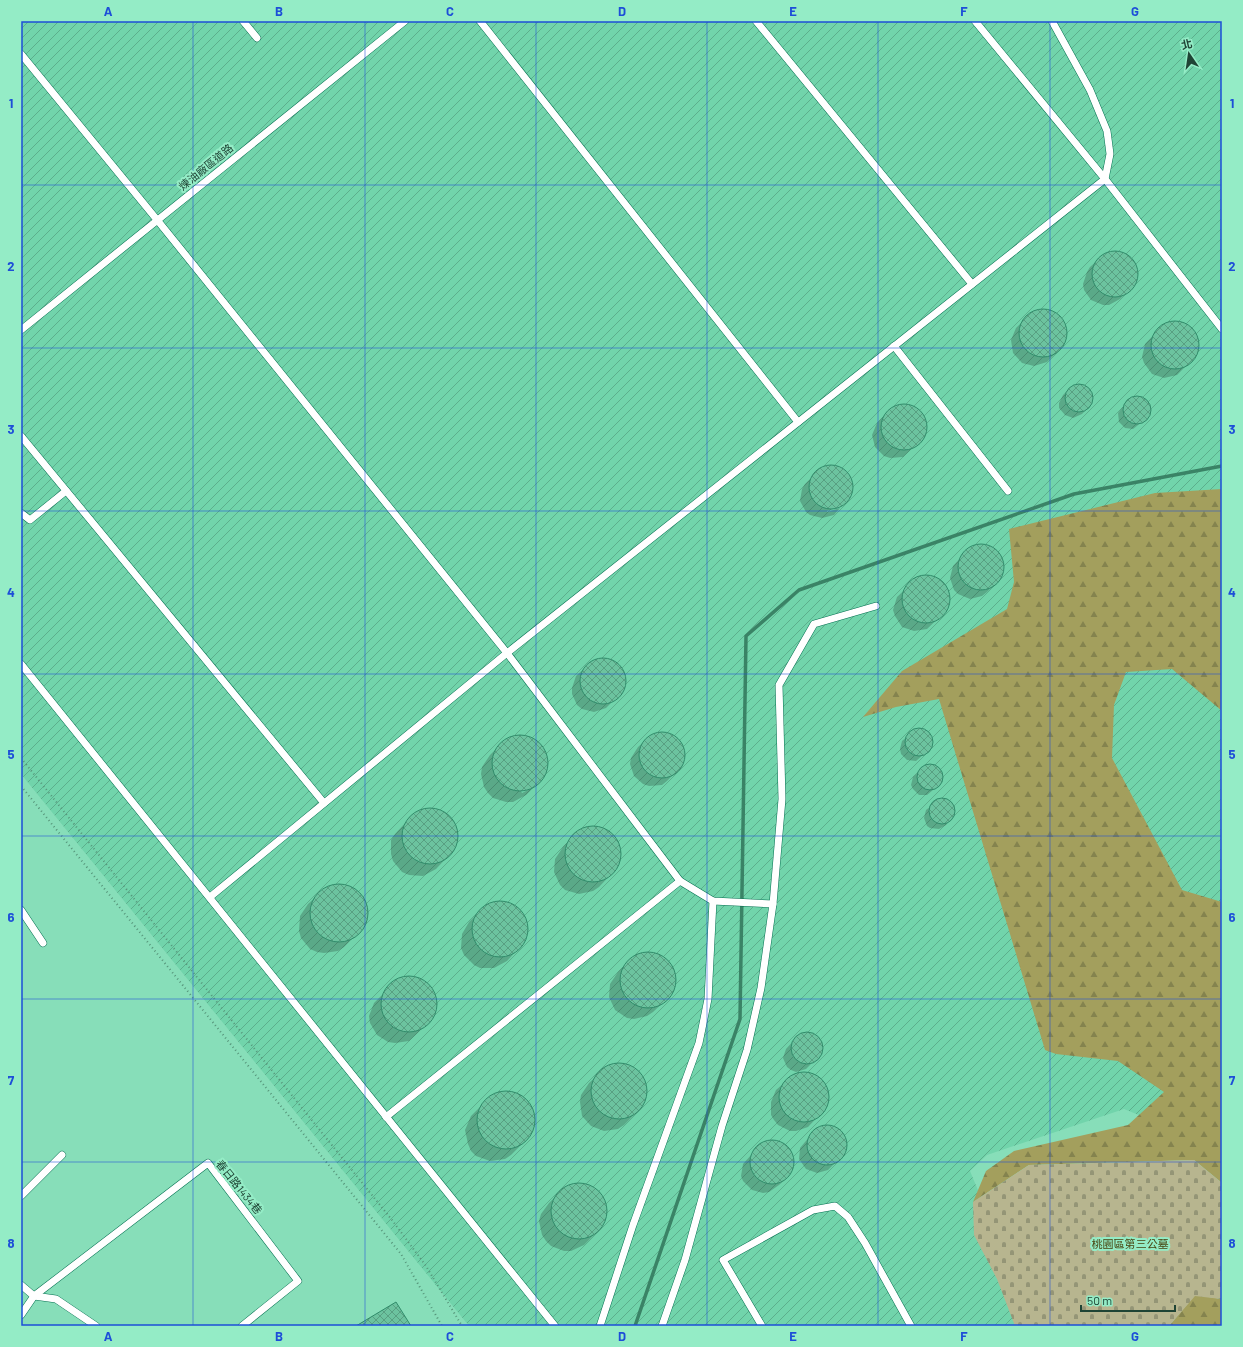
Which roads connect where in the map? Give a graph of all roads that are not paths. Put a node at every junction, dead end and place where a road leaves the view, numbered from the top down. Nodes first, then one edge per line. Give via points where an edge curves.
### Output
1 (243, 21) edge
2 (405, 21) edge
3 (480, 21) edge
4 (756, 21) edge
5 (975, 21) edge
6 (1052, 21) edge
7 (258, 38) dead end
8 (21, 54) edge
9 (1105, 179) junction
10 (158, 221) junction
11 (972, 284) junction
12 (1222, 329) edge
13 (21, 330) edge
14 (894, 346) junction
15 (798, 422) junction
16 (21, 436) edge
17 (66, 491) junction
18 (1008, 491) dead end
19 (21, 513) edge
20 (876, 606) dead end
21 (507, 652) junction
22 (21, 664) edge
23 (324, 803) junction
24 (680, 881) junction
25 (210, 897) junction
26 (713, 901) junction
27 (773, 904) junction
28 (21, 910) edge
29 (43, 943) dead end
30 (386, 1117) junction
31 (62, 1154) dead end
32 (21, 1196) edge
33 (21, 1285) edge
34 (34, 1296) junction
35 (21, 1315) edge
36 (96, 1326) edge
37 (242, 1326) edge
38 (555, 1326) edge
39 (600, 1326) edge
40 (662, 1326) edge
41 (762, 1326) edge
42 (911, 1326) edge

1 - 7 lane
2 - 10 lane, 煉油廠區道路
3 - 15 lane
4 - 11 lane
5 - 9 lane
6 - 9 lane via 1090,90 1107,131 1110,154
8 - 10 lane
9 - 11 lane
9 - 12 lane
10 - 13 lane, 煉油廠區道路
10 - 21 lane
11 - 14 lane
14 - 15 lane
14 - 18 lane
15 - 21 lane
16 - 17 lane
17 - 19 lane via 30,520
17 - 23 lane
20 - 27 lane via 814,624 779,685 782,799
21 - 23 lane
21 - 24 lane
22 - 25 lane
23 - 25 lane
24 - 26 lane
24 - 30 lane
25 - 30 lane
26 - 27 lane
26 - 39 lane via 708,999 699,1043 633,1225
27 - 40 lane via 761,988 747,1050 722,1126 685,1260
28 - 29 lane
30 - 38 lane
31 - 32 lane
33 - 34 lane
34 - 35 lane, 春日路1434巷
34 - 36 lane via 56,1299
34 - 37 lane, 春日路1434巷 via 208,1163 298,1281
41 - 42 lane via 723,1260 813,1210 835,1206 848,1217 865,1243

